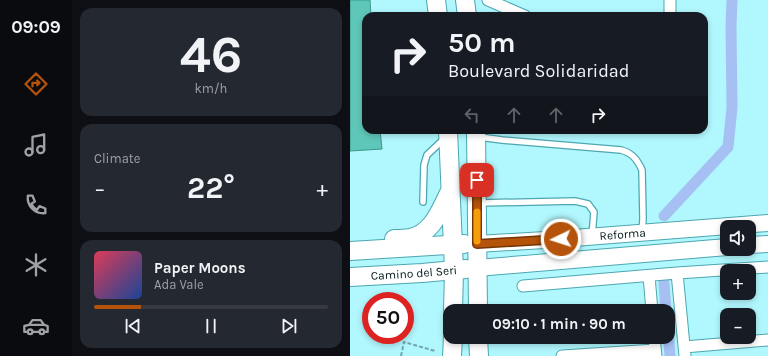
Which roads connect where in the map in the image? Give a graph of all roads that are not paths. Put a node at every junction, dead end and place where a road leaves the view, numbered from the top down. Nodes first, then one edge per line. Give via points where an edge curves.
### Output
1 (436, 0) edge
2 (465, 0) edge
3 (488, 0) edge
4 (670, 0) edge
5 (438, 12) edge
6 (466, 12) edge
7 (516, 12) edge
8 (670, 12) edge
9 (446, 134) edge
10 (448, 134) edge
11 (476, 134) edge
12 (450, 190) junction
13 (423, 202) dead end
14 (477, 203) junction
15 (768, 223) edge
16 (642, 233) junction
17 (592, 236) junction
18 (350, 242) edge
19 (477, 244) junction
20 (768, 244) edge
21 (453, 245) junction
22 (756, 245) edge
23 (720, 248) edge
24 (350, 252) edge
25 (768, 267) edge
26 (477, 268) junction
27 (454, 270) junction
28 (677, 273) junction
29 (649, 276) junction
30 (350, 277) edge
31 (523, 286) dead end
32 (453, 304) edge
33 (478, 304) edge
34 (651, 304) edge
35 (768, 340) edge
36 (453, 344) edge
37 (478, 344) edge
38 (684, 351) edge
39 (656, 353) edge
40 (452, 356) edge
41 (479, 356) edge
42 (562, 356) edge

1 - 5 main road
2 - 6 main road
3 - 7 street
4 - 8 street
9 - 13 lane via 427,156 424,165
10 - 12 main road
11 - 14 main road
11 - 16 lane via 502,140 628,152 642,170
12 - 18 main road via 438,216 430,227 418,236
12 - 21 main road
14 - 17 lane via 575,201 588,204 594,212
14 - 19 main road
15 - 16 main road, Reforma
16 - 17 main road, Reforma
17 - 19 main road, Reforma
19 - 21 main road, Camino del Seri
19 - 26 main road
20 - 22 main road
21 - 24 main road, Camino del Seri
21 - 27 main road
23 - 26 main road, Reforma
25 - 28 street
26 - 27 main road, Camino del Seri
26 - 33 main road
27 - 30 main road, Camino del Seri
27 - 32 main road
28 - 29 street
28 - 38 street
29 - 31 street
29 - 34 street
35 - 38 street
36 - 40 main road
37 - 41 main road
39 - 42 street

